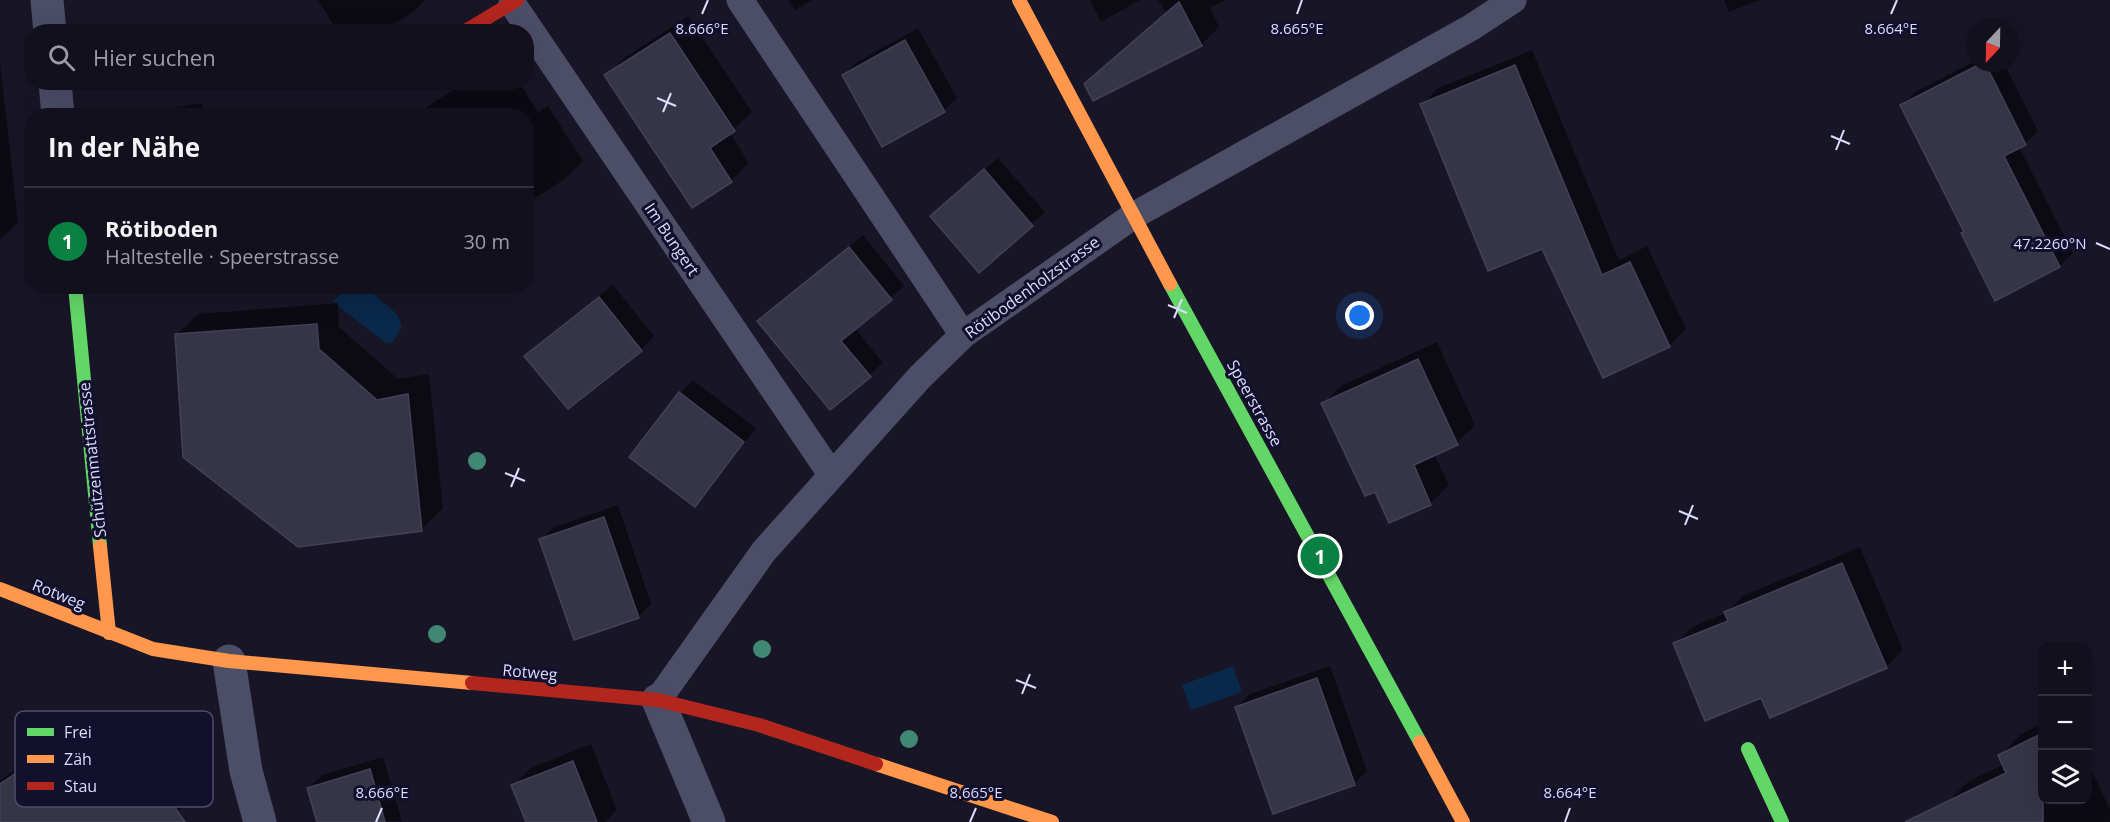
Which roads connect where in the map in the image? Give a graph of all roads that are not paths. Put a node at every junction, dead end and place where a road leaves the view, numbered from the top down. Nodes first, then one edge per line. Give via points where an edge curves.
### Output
1 (47, 0) edge
2 (740, 0) edge
3 (1019, 0) edge
4 (1514, 0) edge
5 (515, 2) edge
6 (49, 24) edge
7 (477, 24) edge
8 (530, 24) edge
9 (534, 30) edge
10 (56, 90) edge
11 (57, 108) edge
12 (1133, 216) junction
13 (76, 294) edge
14 (963, 335) junction
15 (831, 474) junction
16 (0, 589) edge
17 (109, 633) junction
18 (229, 661) junction
19 (658, 700) junction
20 (1748, 749) dead end
21 (260, 822) edge
22 (709, 822) edge
23 (1052, 822) edge
24 (1463, 822) edge
25 (1782, 822) edge

1 - 6 street
2 - 14 lane
3 - 12 street, Speerstrasse
4 - 12 lane, Rötibodenholzstrasse
5 - 7 street, Im Bungert
5 - 8 lane, Im Bungert
9 - 15 lane, Im Bungert
10 - 11 street
12 - 14 lane, Rötibodenholzstrasse
12 - 24 street, Speerstrasse
13 - 17 street, Schützenmattstrasse
14 - 15 lane, Rötibodenholzstrasse
15 - 19 lane, Rötibodenholzstrasse via 764,551
16 - 17 street, Rotweg
17 - 18 street, Rotweg via 153,649
18 - 19 street, Rotweg
18 - 21 street via 246,771
19 - 22 street
19 - 23 street, Rotweg via 759,725
20 - 25 street

